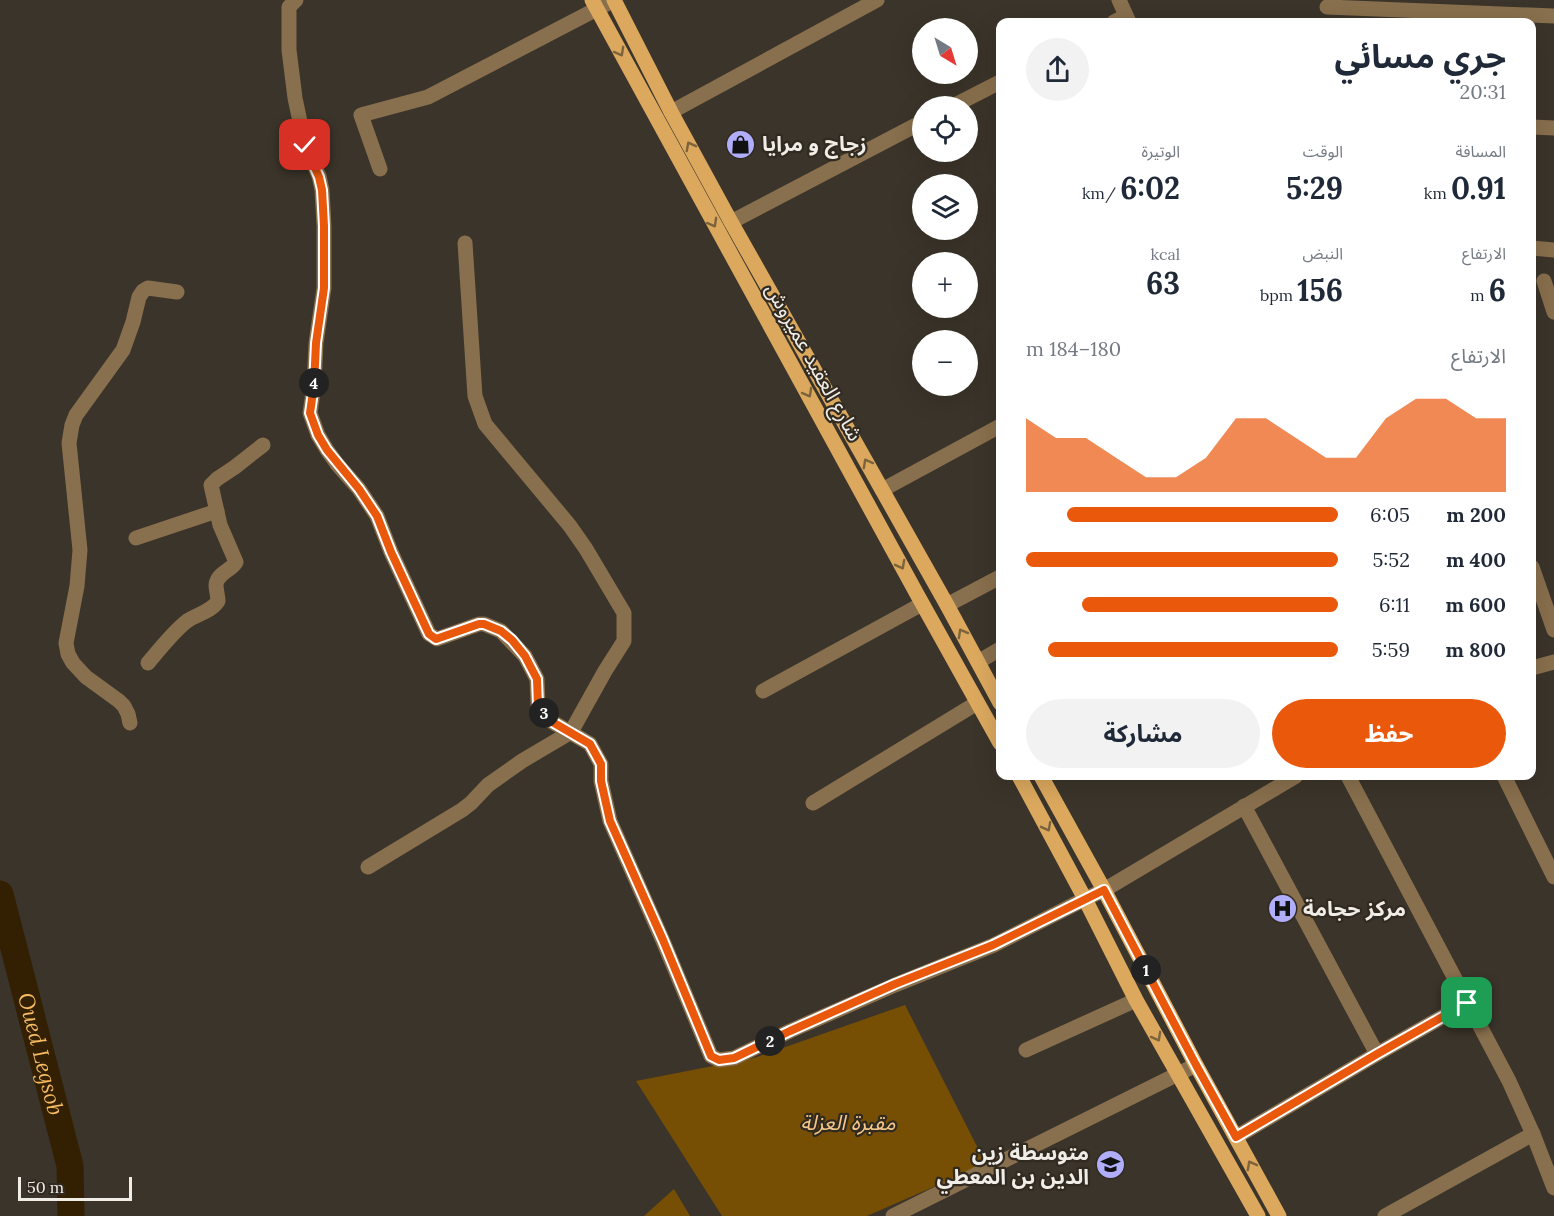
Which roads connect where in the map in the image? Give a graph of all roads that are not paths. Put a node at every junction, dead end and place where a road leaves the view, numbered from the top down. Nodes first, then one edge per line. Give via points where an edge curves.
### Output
1 (296, 0) edge
2 (614, 0) edge
3 (877, 0) edge
4 (1119, 0) edge
5 (1326, 4) edge
6 (595, 5) edge
7 (1554, 16) edge
8 (1123, 18) edge
9 (996, 84) edge
10 (973, 96) edge
11 (671, 112) junction
12 (912, 127) edge
13 (1536, 127) edge
14 (1554, 128) edge
15 (380, 169) dead end
16 (731, 222) junction
17 (465, 243) dead end
18 (1536, 248) edge
19 (1554, 250) edge
20 (1543, 282) edge
21 (177, 292) dead end
22 (1554, 312) edge
23 (996, 428) edge
24 (263, 445) dead end
25 (882, 490) junction
26 (217, 511) junction
27 (136, 538) dead end
28 (996, 578) edge
29 (1536, 578) edge
30 (922, 604) junction
31 (947, 605) junction
32 (1554, 630) edge
33 (996, 651) edge
34 (978, 662) junction
35 (1554, 662) edge
36 (148, 663) dead end
37 (1536, 667) edge
38 (763, 691) dead end
39 (996, 696) edge
40 (977, 702) junction
41 (130, 723) dead end
42 (571, 732) junction
43 (996, 736) edge
44 (1021, 780) edge
45 (1043, 780) edge
46 (1289, 780) edge
47 (1350, 780) edge
48 (1506, 780) edge
49 (813, 803) dead end
50 (1244, 806) junction
51 (368, 867) dead end
52 (1554, 877) edge
53 (1104, 890) junction
54 (1085, 898) junction
55 (1136, 1000) junction
56 (1467, 1003) junction
57 (1026, 1050) dead end
58 (1377, 1054) junction
59 (1196, 1065) junction
60 (1177, 1074) junction
61 (1533, 1134) junction
62 (1236, 1137) junction
63 (1554, 1188) edge
64 (893, 1216) edge
65 (1258, 1216) edge
66 (1279, 1216) edge
67 (1385, 1216) edge

1 - 42 street via 289,7 289,50 305,145 322,190 324,226 324,288 310,413 313,423 327,450 377,516 429,634 436,639 479,624 501,631 531,665 537,679 538,705 549,720
2 - 6 street
2 - 11 main road, شارع العقيد عميروش
3 - 11 street
4 - 8 street
5 - 7 street
6 - 15 street via 428,97 361,115
6 -> 30 main road, شارع العقيد عميروش
9 - 10 street
16 -> 11 main road, شارع العقيد عميروش
12 - 16 street
13 - 14 street
25 -> 16 main road, شارع العقيد عميروش
17 - 42 street via 475,396 486,424 570,526 624,613 624,642
18 - 19 street
20 - 22 street
21 - 41 street via 148,288 143,291 123,350 76,415 69,443 80,550 66,643 68,654 86,678 124,706
23 - 25 street
24 - 26 street via 211,485
25 - 31 main road, شارع العقيد عميروش
26 - 27 street
26 - 36 street via 236,558 235,565 218,579 218,601 213,607 188,621
28 - 31 street
29 - 32 street
30 - 38 street
30 - 40 main road, شارع العقيد عميروش
34 -> 31 main road, شارع العقيد عميروش
33 - 34 street
34 - 39 main road, شارع العقيد عميروش
35 - 37 street
40 - 43 main road, شارع العقيد عميروش
40 - 49 street
42 - 51 street via 488,784 462,810
42 - 54 street via 590,744 601,764 610,821 714,1059 734,1058 895,984 993,945
44 -> 54 main road
45 - 53 main road
46 - 50 street
47 - 56 street
48 - 52 street
50 - 53 street
50 - 58 street
53 - 54 street
53 - 59 main road
54 - 55 main road
55 - 57 street
55 -> 60 main road
56 - 58 street
56 - 61 street
58 - 62 street
59 - 60 street
59 - 62 main road
60 - 64 street
60 - 65 main road
61 - 63 street
61 - 67 street
66 -> 62 main road

